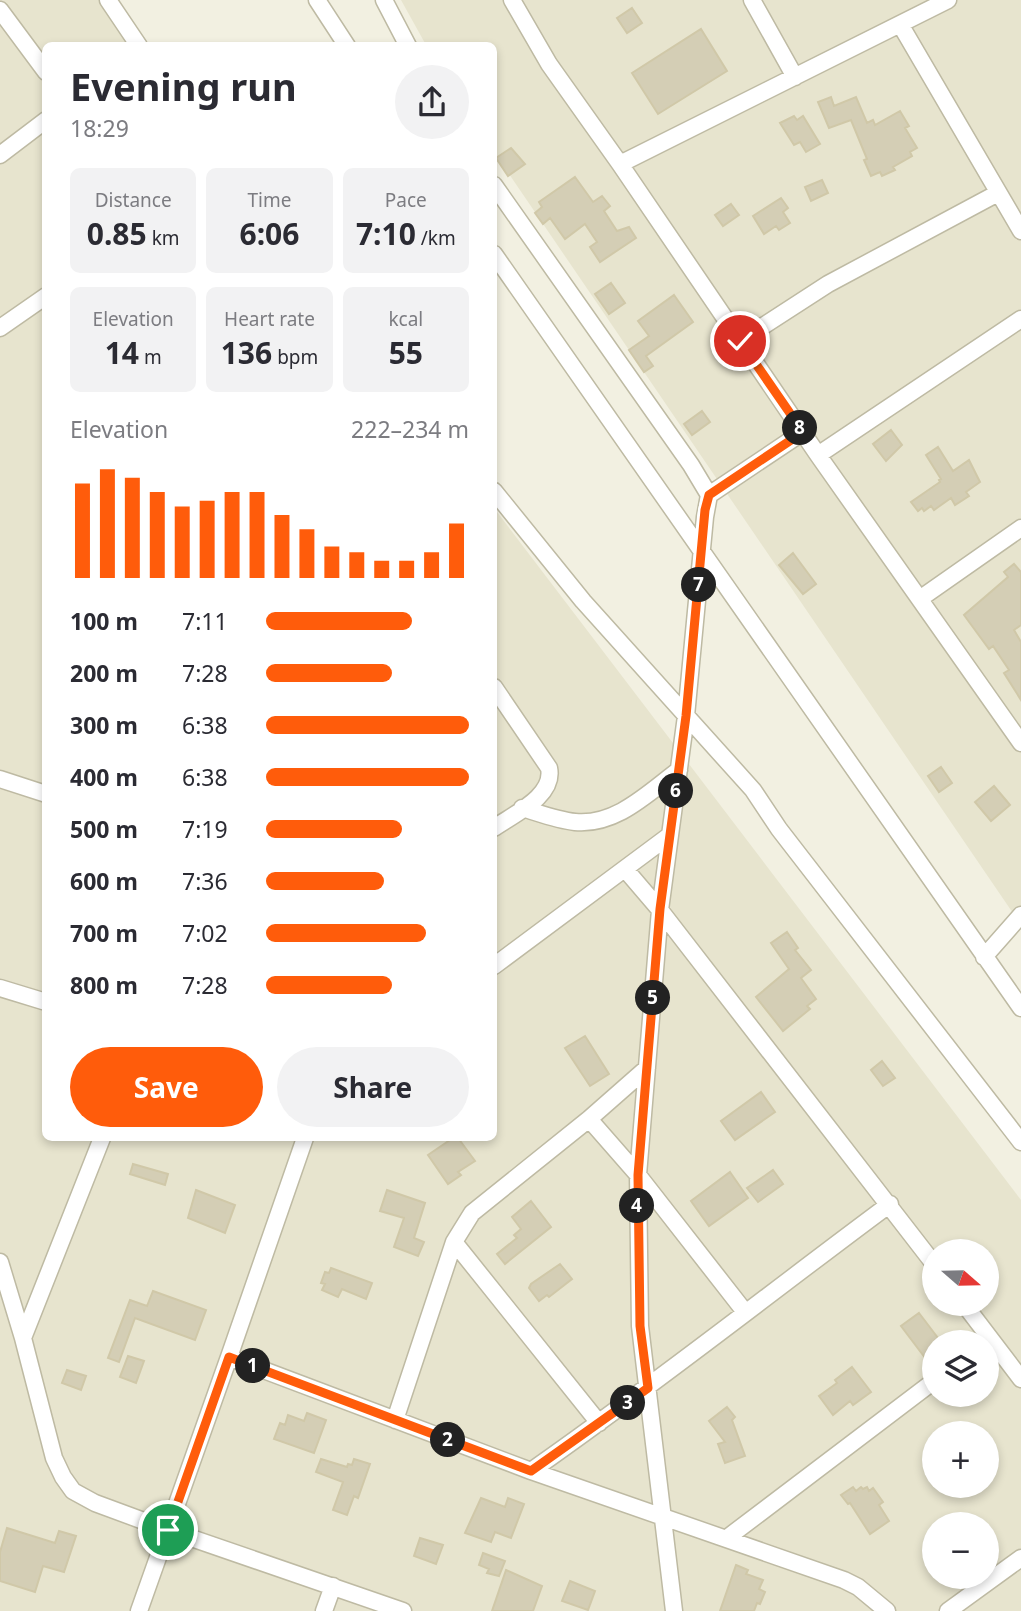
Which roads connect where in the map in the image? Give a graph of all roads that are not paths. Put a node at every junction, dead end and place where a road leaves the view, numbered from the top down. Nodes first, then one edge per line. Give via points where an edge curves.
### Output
1 (108, 0) edge
2 (317, 0) edge
3 (384, 0) edge
4 (512, 0) edge
5 (752, 0) edge
6 (948, 0) edge
7 (0, 10) edge
8 (900, 24) junction
9 (136, 42) edge
10 (344, 42) edge
11 (406, 42) edge
12 (42, 67) edge
13 (794, 77) junction
14 (42, 123) edge
15 (0, 155) edge
16 (620, 164) junction
17 (497, 189) edge
18 (998, 193) junction
19 (1021, 231) edge
20 (497, 258) edge
21 (42, 299) edge
22 (1021, 318) edge
23 (0, 328) edge
24 (740, 341) junction
25 (803, 432) junction
26 (818, 455) junction
27 (709, 495) junction
28 (497, 496) edge
29 (1021, 528) edge
30 (702, 549) junction
31 (921, 597) junction
32 (497, 691) edge
33 (686, 716) junction
34 (1021, 743) edge
35 (679, 770) junction
36 (0, 779) edge
37 (42, 793) edge
38 (522, 808) junction
39 (497, 826) edge
40 (670, 835) junction
41 (625, 869) junction
42 (660, 909) junction
43 (1021, 915) edge
44 (984, 957) junction
45 (497, 958) edge
46 (0, 988) edge
47 (42, 1001) edge
48 (1021, 1009) edge
49 (647, 1068) junction
50 (589, 1119) junction
51 (101, 1141) edge
52 (304, 1141) edge
53 (1021, 1142) edge
54 (638, 1175) junction
55 (890, 1204) junction
56 (454, 1242) junction
57 (922, 1248) edge
58 (0, 1262) edge
59 (745, 1312) junction
60 (23, 1338) junction
61 (999, 1354) edge
62 (229, 1357) junction
63 (1021, 1379) edge
64 (648, 1388) junction
65 (922, 1390) edge
66 (394, 1420) junction
67 (599, 1423) junction
68 (531, 1471) junction
69 (662, 1517) junction
70 (168, 1530) junction
71 (727, 1538) junction
72 (1021, 1558) edge
73 (333, 1586) junction
74 (139, 1611) edge
75 (324, 1611) edge
76 (403, 1611) edge
77 (674, 1611) edge
78 (887, 1611) edge
79 (948, 1611) edge

1 - 9 street
2 - 10 street
3 - 11 street
4 - 16 street via 549,64
5 - 13 street
6 - 8 street
7 - 12 street
8 - 13 street
8 - 18 street
13 - 16 street
14 - 15 street
16 - 24 street
17 - 27 street
18 - 19 street
18 - 24 street via 828,284
20 - 30 street
21 - 23 street
22 - 26 street
24 - 25 street
25 - 26 street
25 - 27 street
26 - 31 street
27 - 30 street
28 - 33 street
29 - 31 street
30 - 33 street
30 - 44 street
31 - 34 street
32 - 38 street via 549,768 546,790
33 - 35 street
33 - 53 street via 753,790
35 - 38 street via 620,813 602,819 572,821
35 - 40 street
36 - 37 street
38 - 39 street
40 - 41 street
40 - 42 street
41 - 42 street
41 - 45 street
42 - 49 street
42 - 55 street
43 - 44 street
44 - 48 street
46 - 47 street
49 - 50 street
49 - 54 street
50 - 54 street
50 - 56 street via 472,1213
51 - 60 street
52 - 62 street
54 - 59 street
54 - 64 street via 640,1326
55 - 57 street
55 - 59 street
56 - 66 street
56 - 67 street
58 - 60 street
59 - 64 street
60 - 70 street via 63,1477 73,1490 95,1503
61 - 63 street
62 - 66 street
62 - 70 street
64 - 67 street
64 - 69 street
65 - 71 street
66 - 68 street
67 - 68 street
68 - 69 street
69 - 71 street
69 - 77 street
70 - 73 street
70 - 74 street
71 - 78 street via 852,1583
72 - 79 street
73 - 75 street
73 - 76 street

